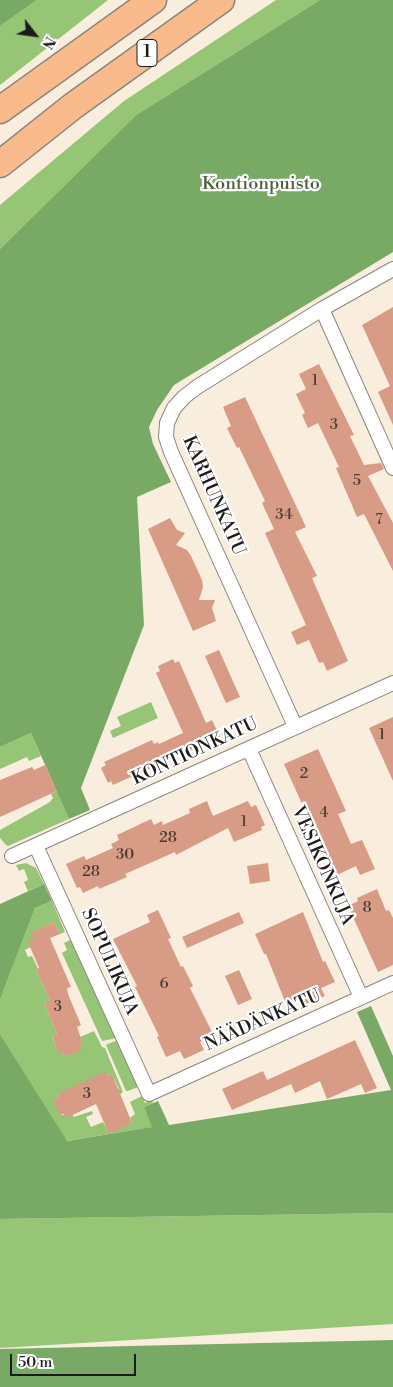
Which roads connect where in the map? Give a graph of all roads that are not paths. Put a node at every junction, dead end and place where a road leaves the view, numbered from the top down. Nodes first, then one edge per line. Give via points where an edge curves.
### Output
1 (153, 0) edge
2 (222, 0) edge
3 (0, 110) edge
4 (24, 145) junction
5 (0, 164) edge
6 (0, 172) edge
7 (393, 269) edge
8 (322, 309) junction
9 (393, 468) edge
10 (393, 683) edge
11 (295, 726) junction
12 (248, 749) junction
13 (36, 846) junction
14 (12, 856) dead end
15 (393, 983) edge
16 (361, 997) junction
17 (149, 1094) joint

1 - 3 highway, 1
2 - 4 highway, 1 via 73,106
4 - 5 highway, 1
4 - 6 highway
7 - 8 street, KARHUNKATU
8 - 9 street
8 - 11 street, KARHUNKATU via 184,397 167,422 166,437
10 - 11 street, KONTIONKATU
11 - 12 street, KONTIONKATU
12 - 13 street, KONTIONKATU
12 - 16 street, VESIKONKUJA
13 - 14 street, KONTIONKATU
13 - 17 street, SOPULIKUJA
15 - 16 street, NÄÄDÄNKATU
16 - 17 street, NÄÄDÄNKATU

